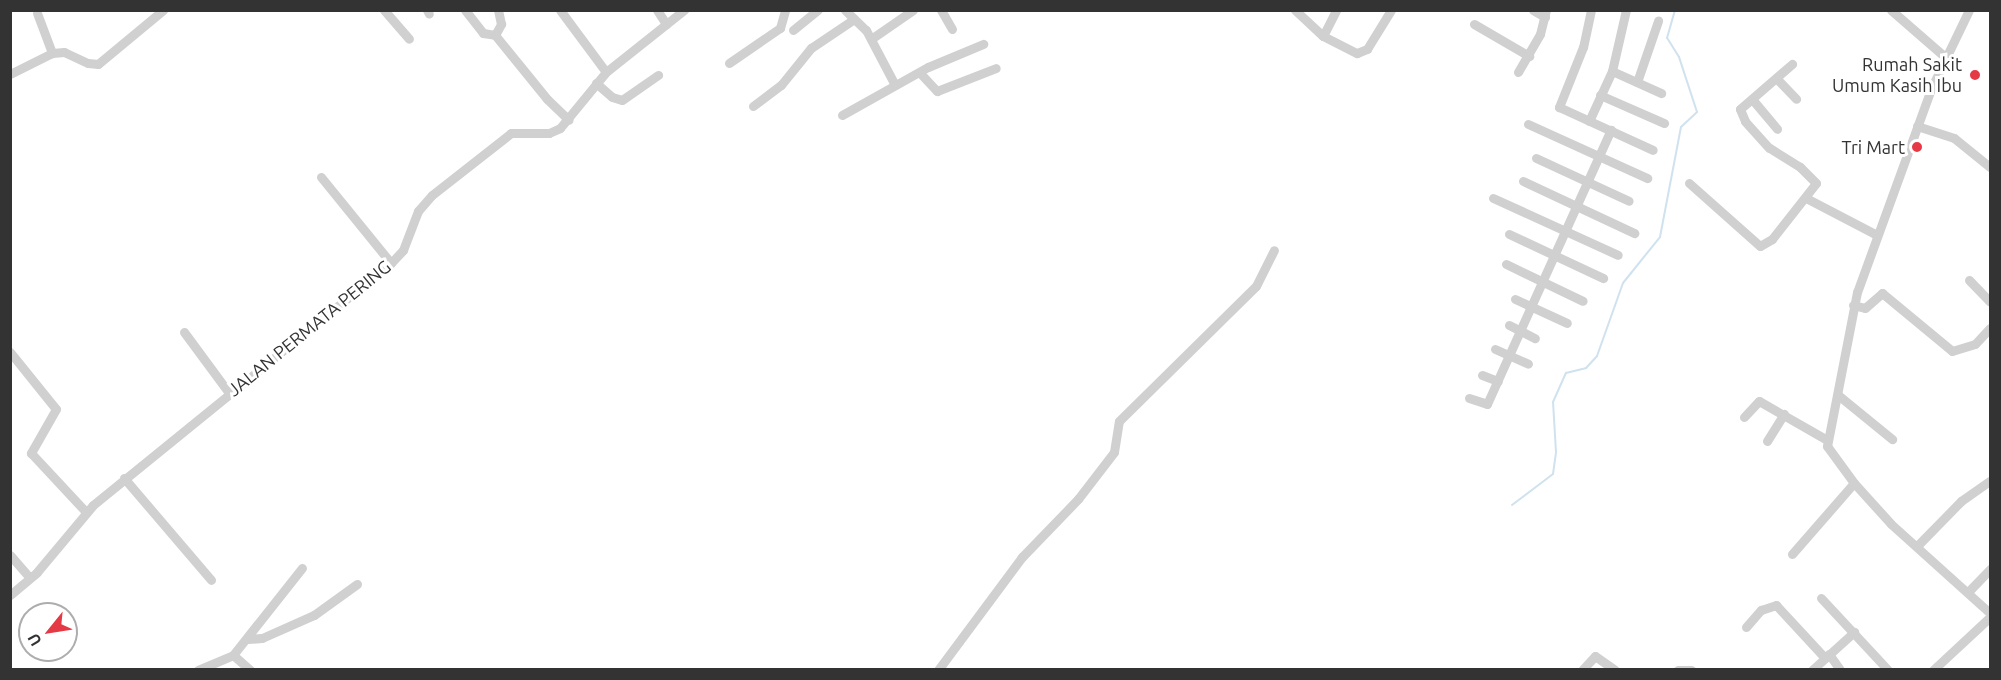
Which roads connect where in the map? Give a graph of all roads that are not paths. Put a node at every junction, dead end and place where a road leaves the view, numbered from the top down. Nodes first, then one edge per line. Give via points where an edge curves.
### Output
1 (163, 10) edge
2 (384, 10) edge
3 (465, 10) edge
4 (498, 10) edge
5 (560, 10) edge
6 (657, 10) edge
7 (684, 10) edge
8 (785, 10) edge
9 (818, 10) edge
10 (845, 10) edge
11 (914, 10) edge
12 (941, 10) edge
13 (1295, 10) edge
14 (1336, 10) edge
15 (1390, 10) edge
16 (1533, 10) edge
17 (1591, 10) edge
18 (1626, 10) edge
19 (1891, 10) edge
20 (1969, 10) edge
21 (37, 13) dead end
22 (1546, 14) edge
23 (854, 19) junction
24 (1658, 21) dead end
25 (666, 24) junction
26 (1474, 24) dead end
27 (952, 29) dead end
28 (793, 30) dead end
29 (495, 35) junction
30 (1323, 36) junction
31 (409, 39) dead end
32 (871, 39) junction
33 (983, 44) dead end
34 (52, 53) junction
35 (1529, 56) junction
36 (1945, 57) junction
37 (729, 63) dead end
38 (1792, 64) dead end
39 (996, 68) dead end
40 (1612, 71) junction
41 (606, 72) junction
42 (1518, 72) dead end
43 (920, 73) junction
44 (10, 74) edge
45 (658, 75) dead end
46 (1776, 78) junction
47 (1637, 82) junction
48 (596, 83) junction
49 (895, 85) junction
50 (1660, 93) dead end
51 (1600, 95) junction
52 (1752, 99) junction
53 (1796, 99) dead end
54 (753, 106) dead end
55 (842, 116) dead end
56 (569, 120) junction
57 (1589, 121) junction
58 (1664, 123) dead end
59 (1528, 124) dead end
60 (1917, 126) junction
61 (1778, 129) dead end
62 (1611, 130) junction
63 (1653, 150) dead end
64 (1599, 156) junction
65 (1536, 158) dead end
66 (1990, 167) edge
67 (321, 177) dead end
68 (1647, 178) dead end
69 (1587, 180) junction
70 (1523, 181) dead end
71 (1689, 183) dead end
72 (1493, 198) dead end
73 (1806, 198) junction
74 (1629, 201) dead end
75 (1575, 205) junction
76 (1564, 230) junction
77 (1634, 233) dead end
78 (1509, 234) dead end
79 (1877, 236) junction
80 (1274, 250) dead end
81 (1554, 255) junction
82 (1618, 255) dead end
83 (391, 263) junction
84 (1506, 264) dead end
85 (1603, 278) dead end
86 (1969, 280) dead end
87 (1543, 282) junction
88 (1515, 299) dead end
89 (1583, 301) dead end
90 (1990, 302) edge
91 (1853, 306) junction
92 (1532, 307) junction
93 (1567, 323) dead end
94 (1509, 325) dead end
95 (1990, 328) edge
96 (1520, 331) junction
97 (184, 332) dead end
98 (1535, 338) dead end
99 (1495, 349) dead end
100 (10, 352) edge
101 (1509, 356) junction
102 (1528, 364) dead end
103 (1482, 375) dead end
104 (1498, 381) junction
105 (230, 393) junction
106 (1840, 397) junction
107 (1469, 398) dead end
108 (1784, 414) junction
109 (1744, 417) dead end
110 (1892, 439) dead end
111 (1827, 440) junction
112 (1767, 441) dead end
113 (124, 478) junction
114 (1990, 481) edge
115 (1854, 483) junction
116 (86, 512) junction
117 (1917, 546) junction
118 (1792, 554) dead end
119 (10, 555) edge
120 (302, 568) dead end
121 (1990, 568) edge
122 (30, 578) junction
123 (211, 580) dead end
124 (357, 584) dead end
125 (1968, 592) junction
126 (10, 595) edge
127 (1821, 598) dead end
128 (1990, 615) edge
129 (1746, 627) dead end
130 (1854, 632) junction
131 (248, 639) junction
132 (233, 655) junction
133 (1827, 656) junction
134 (198, 669) edge
135 (250, 669) edge
136 (938, 669) edge
137 (1582, 669) edge
138 (1615, 669) edge
139 (1678, 669) edge
140 (1691, 669) edge
141 (1812, 669) edge
142 (1840, 669) edge
143 (1888, 669) edge
144 (1933, 669) edge

1 - 34 street via 98,64 64,52
2 - 31 street
3 - 29 street via 483,33
4 - 29 street via 501,24
5 - 41 street
6 - 25 street
7 - 25 street, JALAN PERMATA PERING
8 - 37 street via 780,28
9 - 28 street
10 - 23 street
11 - 32 street
12 - 27 street
13 - 30 street
14 - 30 street
15 - 30 street via 1367,49 1360,53
16 - 22 street
17 - 57 street via 1583,47 1559,107
18 - 40 street
19 - 36 street
20 - 36 street
21 - 34 street
22 - 35 street
23 - 32 street
23 - 54 street via 811,48 781,85
24 - 47 street
25 - 41 street, JALAN PERMATA PERING
26 - 35 street
29 - 56 street via 546,99
32 - 49 street
33 - 43 street
34 - 44 street
35 - 42 street
36 - 60 street
38 - 46 street
39 - 43 street via 937,91
40 - 47 street
40 - 51 street
41 - 48 street, JALAN PERMATA PERING
43 - 49 street
45 - 48 street via 622,100
46 - 52 street
46 - 53 street
47 - 50 street
48 - 56 street, JALAN PERMATA PERING
49 - 55 street
51 - 57 street
51 - 58 street
52 - 61 street
52 - 73 street via 1740,109 1742,116 1769,148 1816,182
56 - 83 street, JALAN PERMATA PERING via 549,133 511,133 432,195 418,211 403,249
57 - 62 street
59 - 64 street
60 - 66 street via 1954,138
60 - 79 street
62 - 63 street
62 - 64 street
64 - 68 street
64 - 69 street
65 - 69 street
67 - 83 street
69 - 74 street
69 - 75 street
70 - 75 street
71 - 73 street via 1760,246 1767,244
72 - 76 street
73 - 79 street
75 - 76 street
75 - 77 street
76 - 81 street
76 - 82 street
78 - 81 street
79 - 91 street
80 - 136 street via 1256,286 1119,421 1112,456 1078,500 1022,557
81 - 85 street
81 - 87 street
83 - 105 street, JALAN PERMATA PERING
84 - 87 street
86 - 90 street
87 - 89 street
87 - 92 street
88 - 92 street
91 - 95 street via 1865,308 1882,293 1949,350 1973,345
91 - 106 street
92 - 93 street
92 - 96 street
94 - 96 street
96 - 98 street
96 - 101 street
97 - 105 street
99 - 101 street
100 - 116 street via 56,409 31,453
101 - 102 street
101 - 104 street
103 - 104 street
104 - 107 street via 1486,405
105 - 113 street, JALAN PERMATA PERING
106 - 110 street
106 - 111 street
108 - 109 street via 1758,401
108 - 111 street
108 - 112 street
111 - 115 street via 1832,457
113 - 116 street, JALAN PERMATA PERING
113 - 123 street
114 - 117 street via 1961,501
115 - 117 street
115 - 118 street
116 - 122 street, JALAN PERMATA PERING
117 - 125 street
119 - 122 street
120 - 131 street
121 - 125 street
122 - 126 street, JALAN PERMATA PERING
124 - 131 street via 314,615 262,638
125 - 128 street
127 - 130 street
128 - 144 street
129 - 133 street via 1766,607 1776,605
130 - 133 street
130 - 143 street
131 - 132 street
132 - 134 street
132 - 135 street
133 - 141 street
133 - 142 street
137 - 138 street via 1595,656
139 - 140 street

